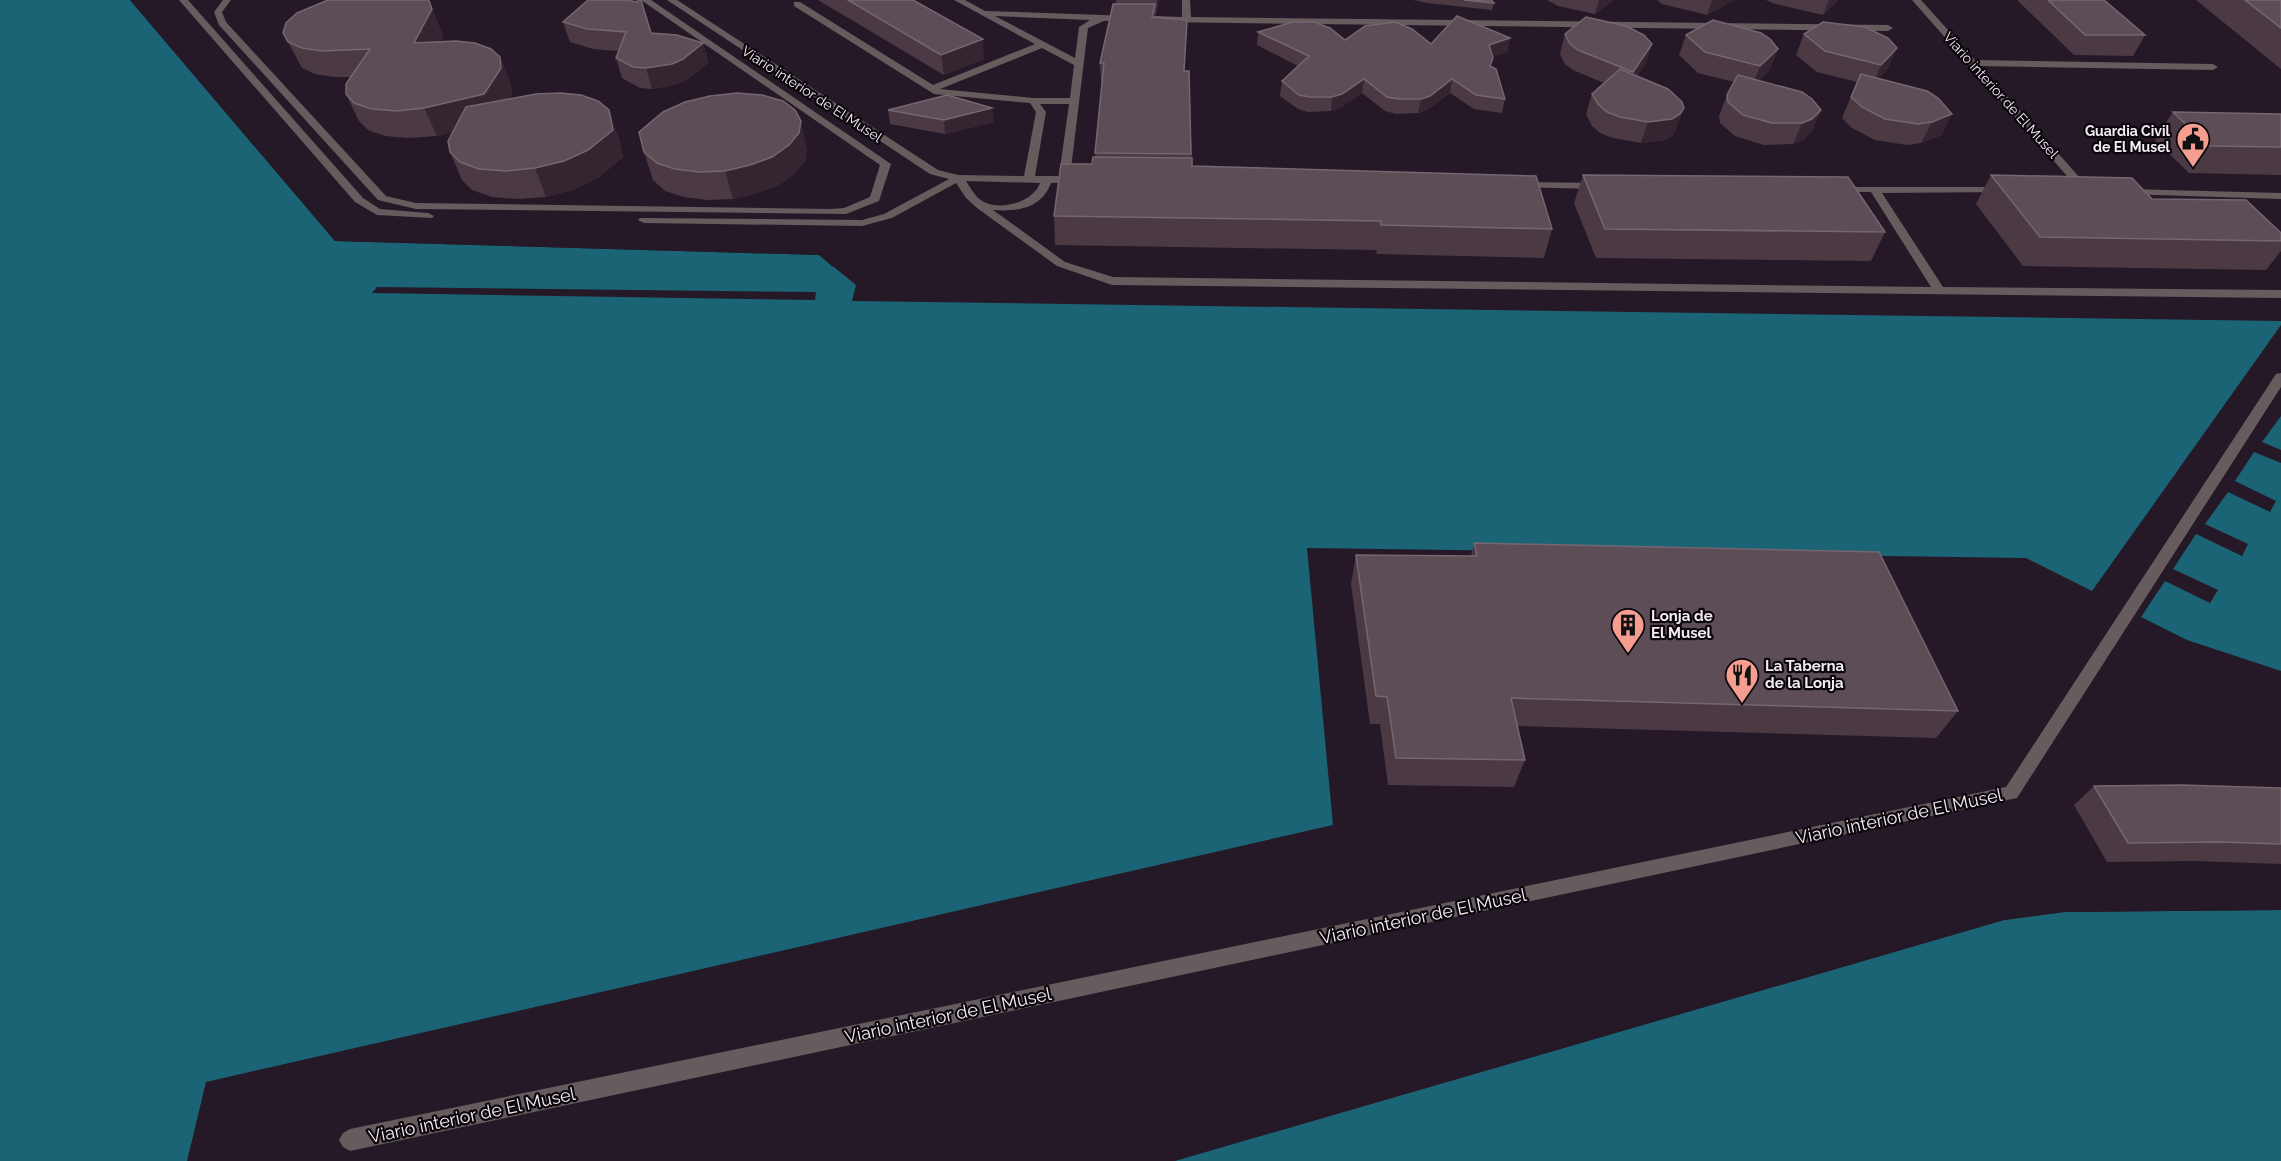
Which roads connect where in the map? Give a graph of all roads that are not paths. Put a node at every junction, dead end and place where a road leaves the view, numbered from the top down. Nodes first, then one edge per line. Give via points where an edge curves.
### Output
1 (183, 0) edge
2 (227, 0) edge
3 (645, 0) edge
4 (671, 0) edge
5 (958, 0) edge
6 (1186, 0) edge
7 (1916, 0) edge
8 (797, 4) dead end
9 (983, 12) junction
10 (1102, 18) junction
11 (1187, 19) junction
12 (1888, 28) dead end
13 (1042, 44) junction
14 (1972, 63) junction
15 (1079, 64) junction
16 (2213, 67) dead end
17 (932, 89) junction
18 (1033, 101) junction
19 (1074, 102) junction
20 (958, 178) junction
21 (1029, 179) junction
22 (1047, 179) junction
23 (1064, 180) junction
24 (1088, 180) edge
25 (1504, 185) edge
26 (1611, 186) edge
27 (1826, 189) edge
28 (1874, 189) junction
29 (2014, 191) edge
30 (2068, 191) edge
31 (2119, 192) edge
32 (2230, 195) junction
33 (2281, 196) edge
34 (981, 206) junction
35 (2245, 210) edge
36 (1939, 290) junction
37 (2281, 294) edge
38 (2281, 377) edge
39 (350, 1140) dead end

1 - 20 lane via 360,200 377,212 862,223 888,216
2 - 3 lane via 218,12 222,23 382,198 416,206 830,212 846,211 875,199 886,164
4 - 20 lane, Viario interior de El Musel via 904,154 934,172
5 - 9 lane
6 - 11 lane
7 - 14 lane, Viario interior de El Musel
8 - 17 lane
9 - 10 lane
9 - 13 lane
10 - 11 lane
10 - 15 lane via 1084,27
11 - 12 lane
13 - 15 lane
13 - 17 lane
14 - 16 lane
14 - 30 lane, Viario interior de El Musel via 2092,191
15 - 19 lane
17 - 18 lane via 956,95
18 - 19 lane
18 - 21 lane via 1041,112
19 - 23 lane
20 - 21 lane
20 - 34 lane
21 - 22 lane
22 - 23 lane
22 - 34 lane via 1044,192 1034,201 1008,209
23 - 24 lane
25 - 26 lane
27 - 28 lane
28 - 29 lane
28 - 36 lane
31 - 32 lane
32 - 33 lane
32 - 35 lane
34 - 36 lane via 1061,264 1112,281
36 - 37 lane
38 - 39 lane, Viario interior de El Musel via 2011,793

